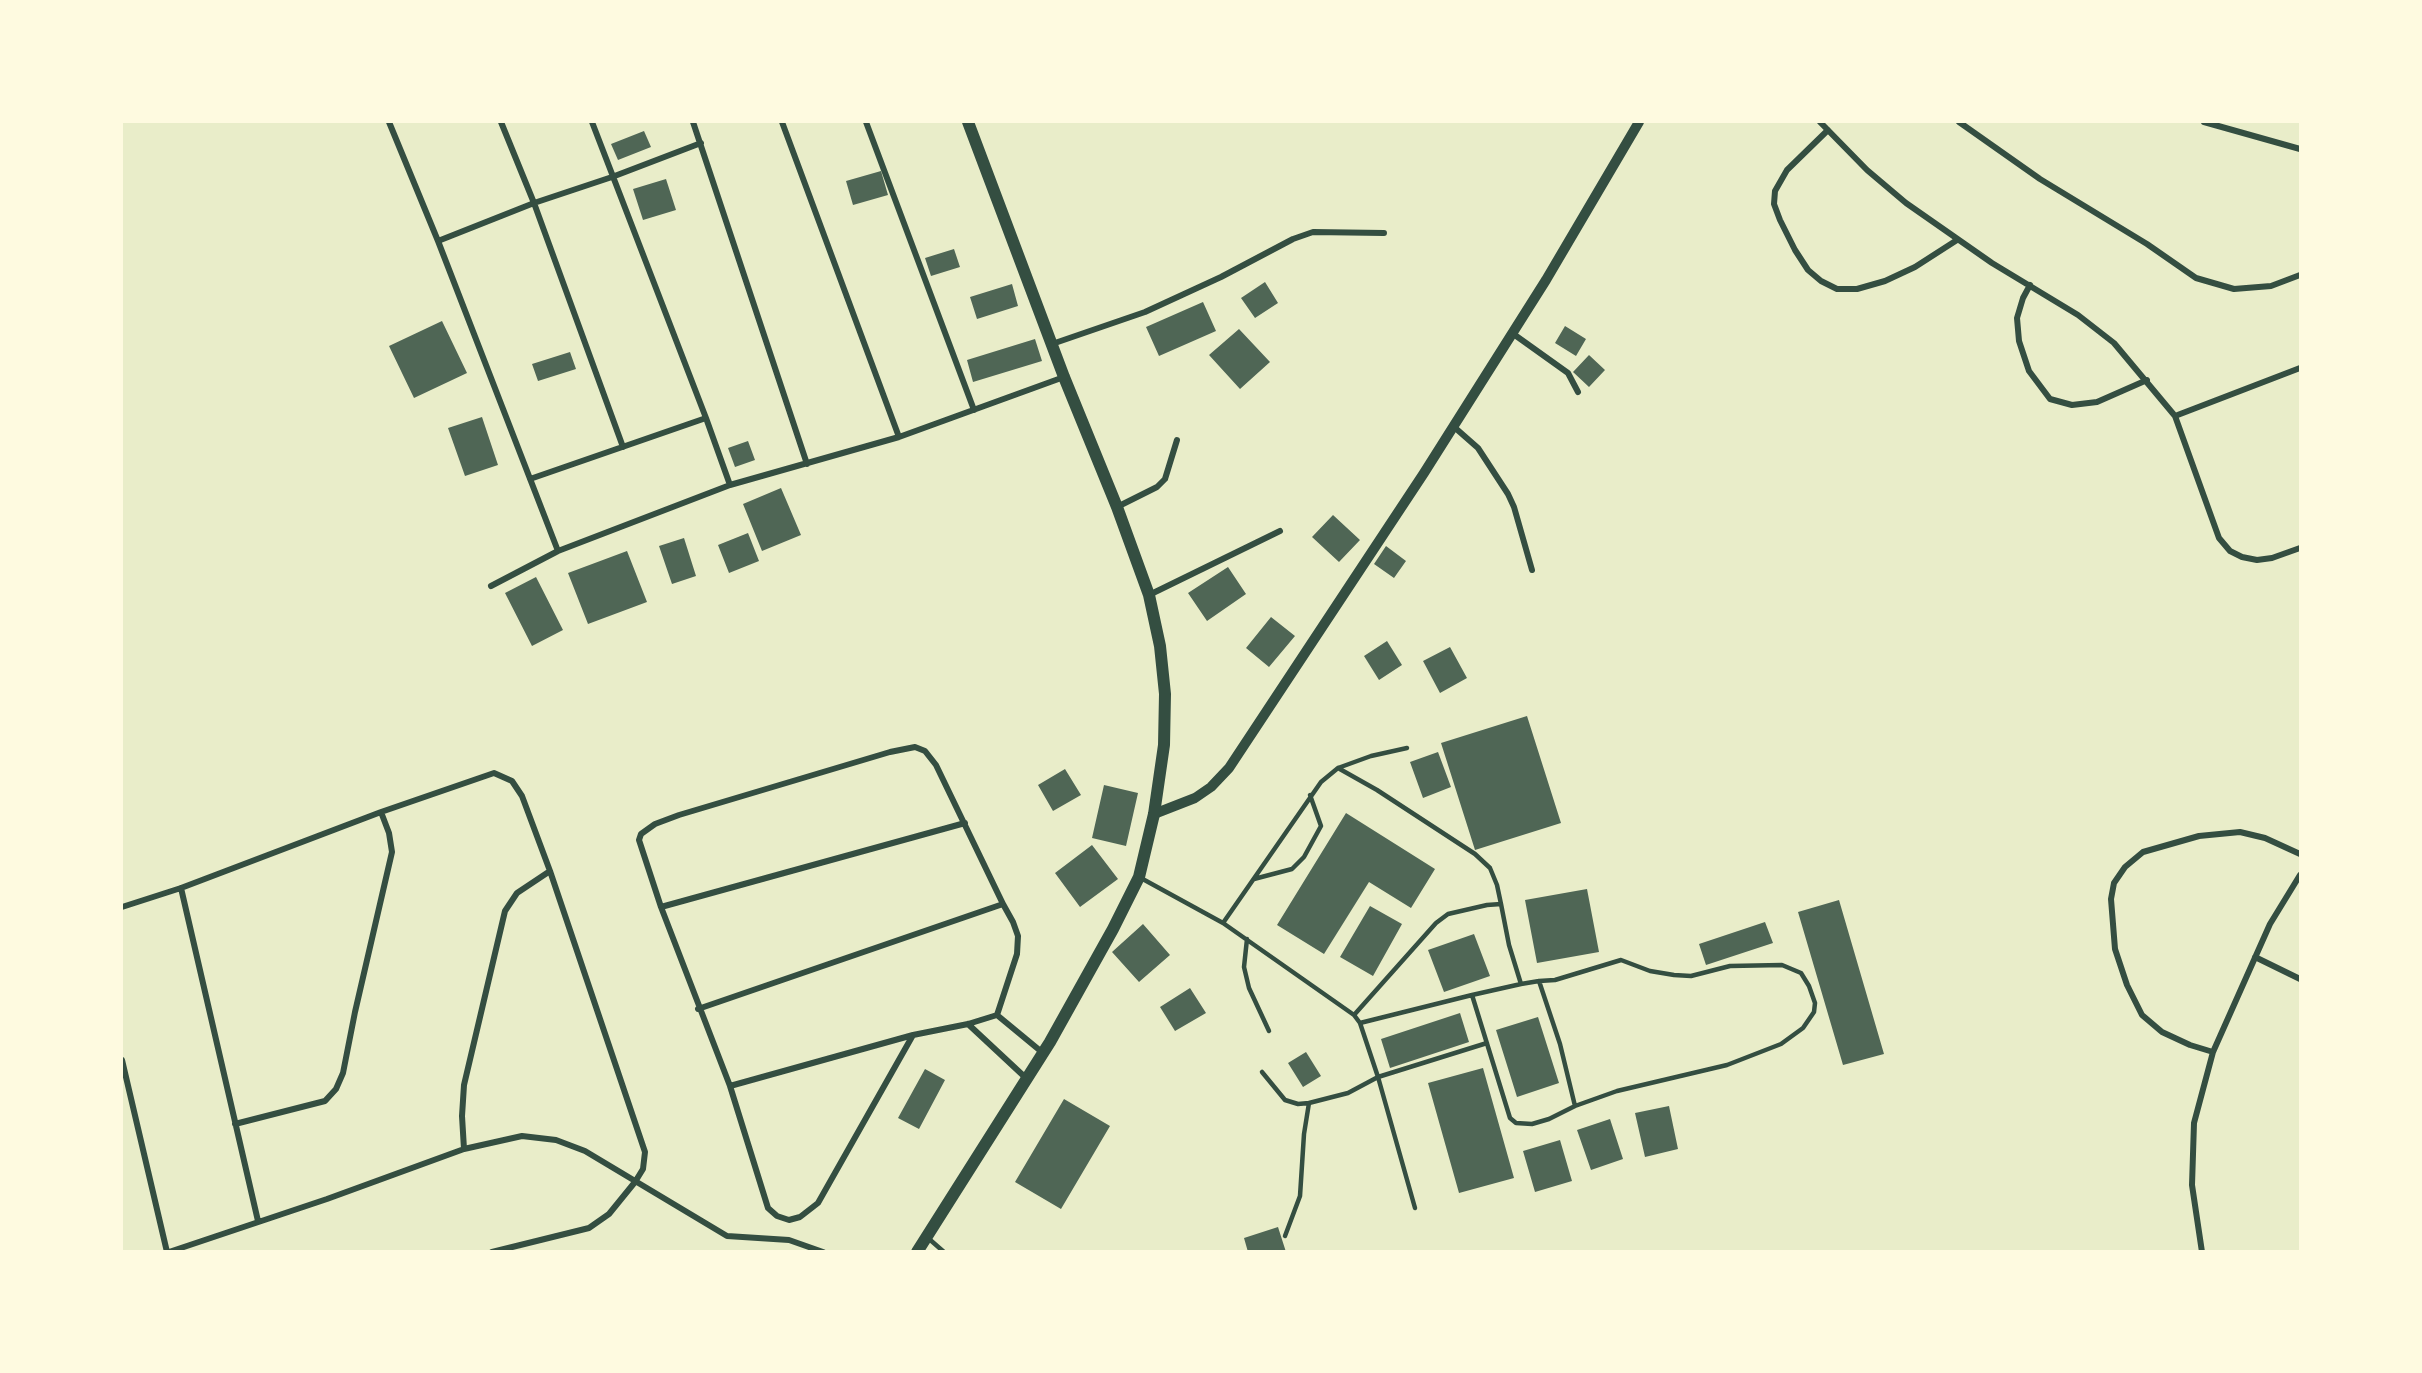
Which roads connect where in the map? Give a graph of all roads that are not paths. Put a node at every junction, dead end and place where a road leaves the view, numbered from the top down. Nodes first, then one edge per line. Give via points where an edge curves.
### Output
1 (389, 122) edge
2 (501, 122) edge
3 (592, 122) edge
4 (693, 122) edge
5 (782, 122) edge
6 (866, 122) edge
7 (968, 122) edge
8 (1639, 122) edge
9 (1820, 122) edge
10 (1959, 122) edge
11 (2204, 122) edge
12 (1828, 130) junction
13 (701, 143) junction
14 (2301, 149) edge
15 (612, 177) junction
16 (534, 203) junction
17 (1384, 233) dead end
18 (1957, 240) junction
19 (438, 241) junction
20 (2301, 275) edge
21 (2030, 285) junction
22 (1512, 333) junction
23 (1052, 344) junction
24 (2301, 368) edge
25 (1064, 377) junction
26 (2147, 380) junction
27 (1578, 392) dead end
28 (974, 410) junction
29 (2175, 416) junction
30 (706, 417) junction
31 (1453, 425) junction
32 (898, 437) junction
33 (1177, 440) dead end
34 (623, 447) junction
35 (807, 464) junction
36 (530, 479) junction
37 (730, 485) junction
38 (1117, 507) junction
39 (1280, 531) dead end
40 (2301, 548) edge
41 (558, 552) junction
42 (1533, 570) dead end
43 (491, 586) dead end
44 (1149, 595) junction
45 (1407, 748) dead end
46 (1338, 768) junction
47 (1310, 795) junction
48 (381, 812) junction
49 (1154, 814) junction
50 (965, 823) junction
51 (2301, 854) edge
52 (550, 871) junction
53 (2301, 875) edge
54 (1139, 877) junction
55 (1254, 879) junction
56 (181, 888) junction
57 (1003, 904) junction
58 (1501, 904) junction
59 (122, 907) edge
60 (661, 907) junction
61 (1223, 923) junction
62 (1247, 939) junction
63 (2255, 957) junction
64 (2301, 979) edge
65 (1539, 981) junction
66 (1521, 984) junction
67 (1472, 995) junction
68 (698, 1009) junction
69 (997, 1015) junction
70 (1354, 1015) junction
71 (1360, 1023) junction
72 (968, 1024) junction
73 (1269, 1031) dead end
74 (913, 1035) junction
75 (1487, 1043) junction
76 (2213, 1052) junction
77 (1043, 1053) junction
78 (122, 1060) edge
79 (1262, 1072) dead end
80 (1378, 1077) junction
81 (1027, 1078) junction
82 (730, 1086) junction
83 (1309, 1103) junction
84 (1575, 1106) junction
85 (235, 1124) junction
86 (464, 1149) junction
87 (635, 1182) junction
88 (1415, 1208) dead end
89 (258, 1221) junction
90 (1285, 1236) dead end
91 (926, 1237) junction
92 (168, 1251) edge
93 (492, 1251) edge
94 (823, 1251) edge
95 (916, 1251) edge
96 (944, 1251) edge
97 (2202, 1251) edge

1 - 19 street
2 - 16 street
3 - 15 street
4 - 13 street
5 - 32 street
6 - 28 street
7 - 23 main road
8 - 22 street
9 - 12 street
10 - 20 street via 2040,179 2196,278 2234,289 2271,286
11 - 14 street
12 - 18 street via 1867,170
12 - 18 street via 1787,170 1775,192 1774,204 1780,220 1808,270 1837,289 1857,289 1915,267
13 - 15 street
13 - 35 street
15 - 16 street
15 - 30 street
16 - 19 street
16 - 34 street
17 - 23 street via 1313,232 1145,312
18 - 21 street
19 - 36 street
21 - 26 street via 2114,343
21 - 26 street via 2017,318 2019,341 2029,371 2050,399 2072,405 2097,402
22 - 27 street via 1568,373
22 - 31 street
23 - 25 main road
24 - 29 street
25 - 28 street
25 - 38 main road
26 - 29 street
28 - 32 street
29 - 40 street via 2219,538 2230,551 2257,560
30 - 34 street
30 - 37 street
31 - 42 street via 1478,448 1508,494
31 - 49 street via 1229,768 1195,798
32 - 35 street
33 - 38 street via 1165,478 1157,487
34 - 36 street
35 - 37 street
36 - 41 street
37 - 41 street
38 - 44 main road
39 - 44 street
41 - 43 street
44 - 49 main road via 1166,694 1164,746
45 - 46 lane
46 - 47 lane
46 - 58 lane via 1475,854 1490,868
47 - 55 lane
47 - 55 lane via 1321,826 1304,857 1292,870
48 - 52 street via 494,773 512,782 522,796
48 - 56 street
48 - 85 street via 392,852 343,1073 336,1089 325,1101
49 - 54 main road
50 - 57 street
50 - 60 street
50 - 60 street via 930,755 915,747 890,752 647,828 639,840
51 - 76 street via 2240,832 2199,836 2143,852 2114,883 2111,899 2115,949 2142,1015 2162,1032
52 - 86 street via 517,893 505,911 464,1085
52 - 87 street via 645,1152 643,1169
53 - 63 street via 2270,924
54 - 61 lane
54 - 77 main road
55 - 61 lane
56 - 59 street
56 - 85 street
57 - 68 street
57 - 69 street via 1018,936 1017,954
58 - 66 lane
58 - 70 lane via 1448,914 1436,923
60 - 68 street
61 - 62 lane
62 - 70 lane
62 - 73 lane via 1245,967 1249,988
63 - 64 street
63 - 76 street
65 - 66 lane
65 - 84 lane
65 - 84 lane via 1555,980 1621,960 1650,972 1691,976 1730,966 1782,965 1801,973 1815,1003 1810,1021 1781,1044 1726,1065 1617,1091
66 - 67 lane
67 - 71 lane
67 - 75 lane
68 - 82 street
69 - 72 street
69 - 77 street
70 - 71 lane
71 - 80 lane
72 - 74 street
72 - 81 street
74 - 82 street
74 - 82 street via 818,1203 800,1217 789,1220 768,1208
75 - 80 lane
75 - 84 lane via 1507,1114 1516,1123 1532,1124
76 - 97 street via 2194,1124 2192,1185
77 - 81 main road
78 - 92 street
79 - 83 lane via 1285,1100
80 - 83 lane via 1348,1093
80 - 88 lane
81 - 91 main road
83 - 90 lane via 1300,1196
85 - 89 street
86 - 87 street via 522,1137 556,1140 585,1151
86 - 89 street
87 - 93 street via 609,1214 589,1228
87 - 94 street via 727,1236 789,1240
89 - 92 street
91 - 95 main road
91 - 96 lane

